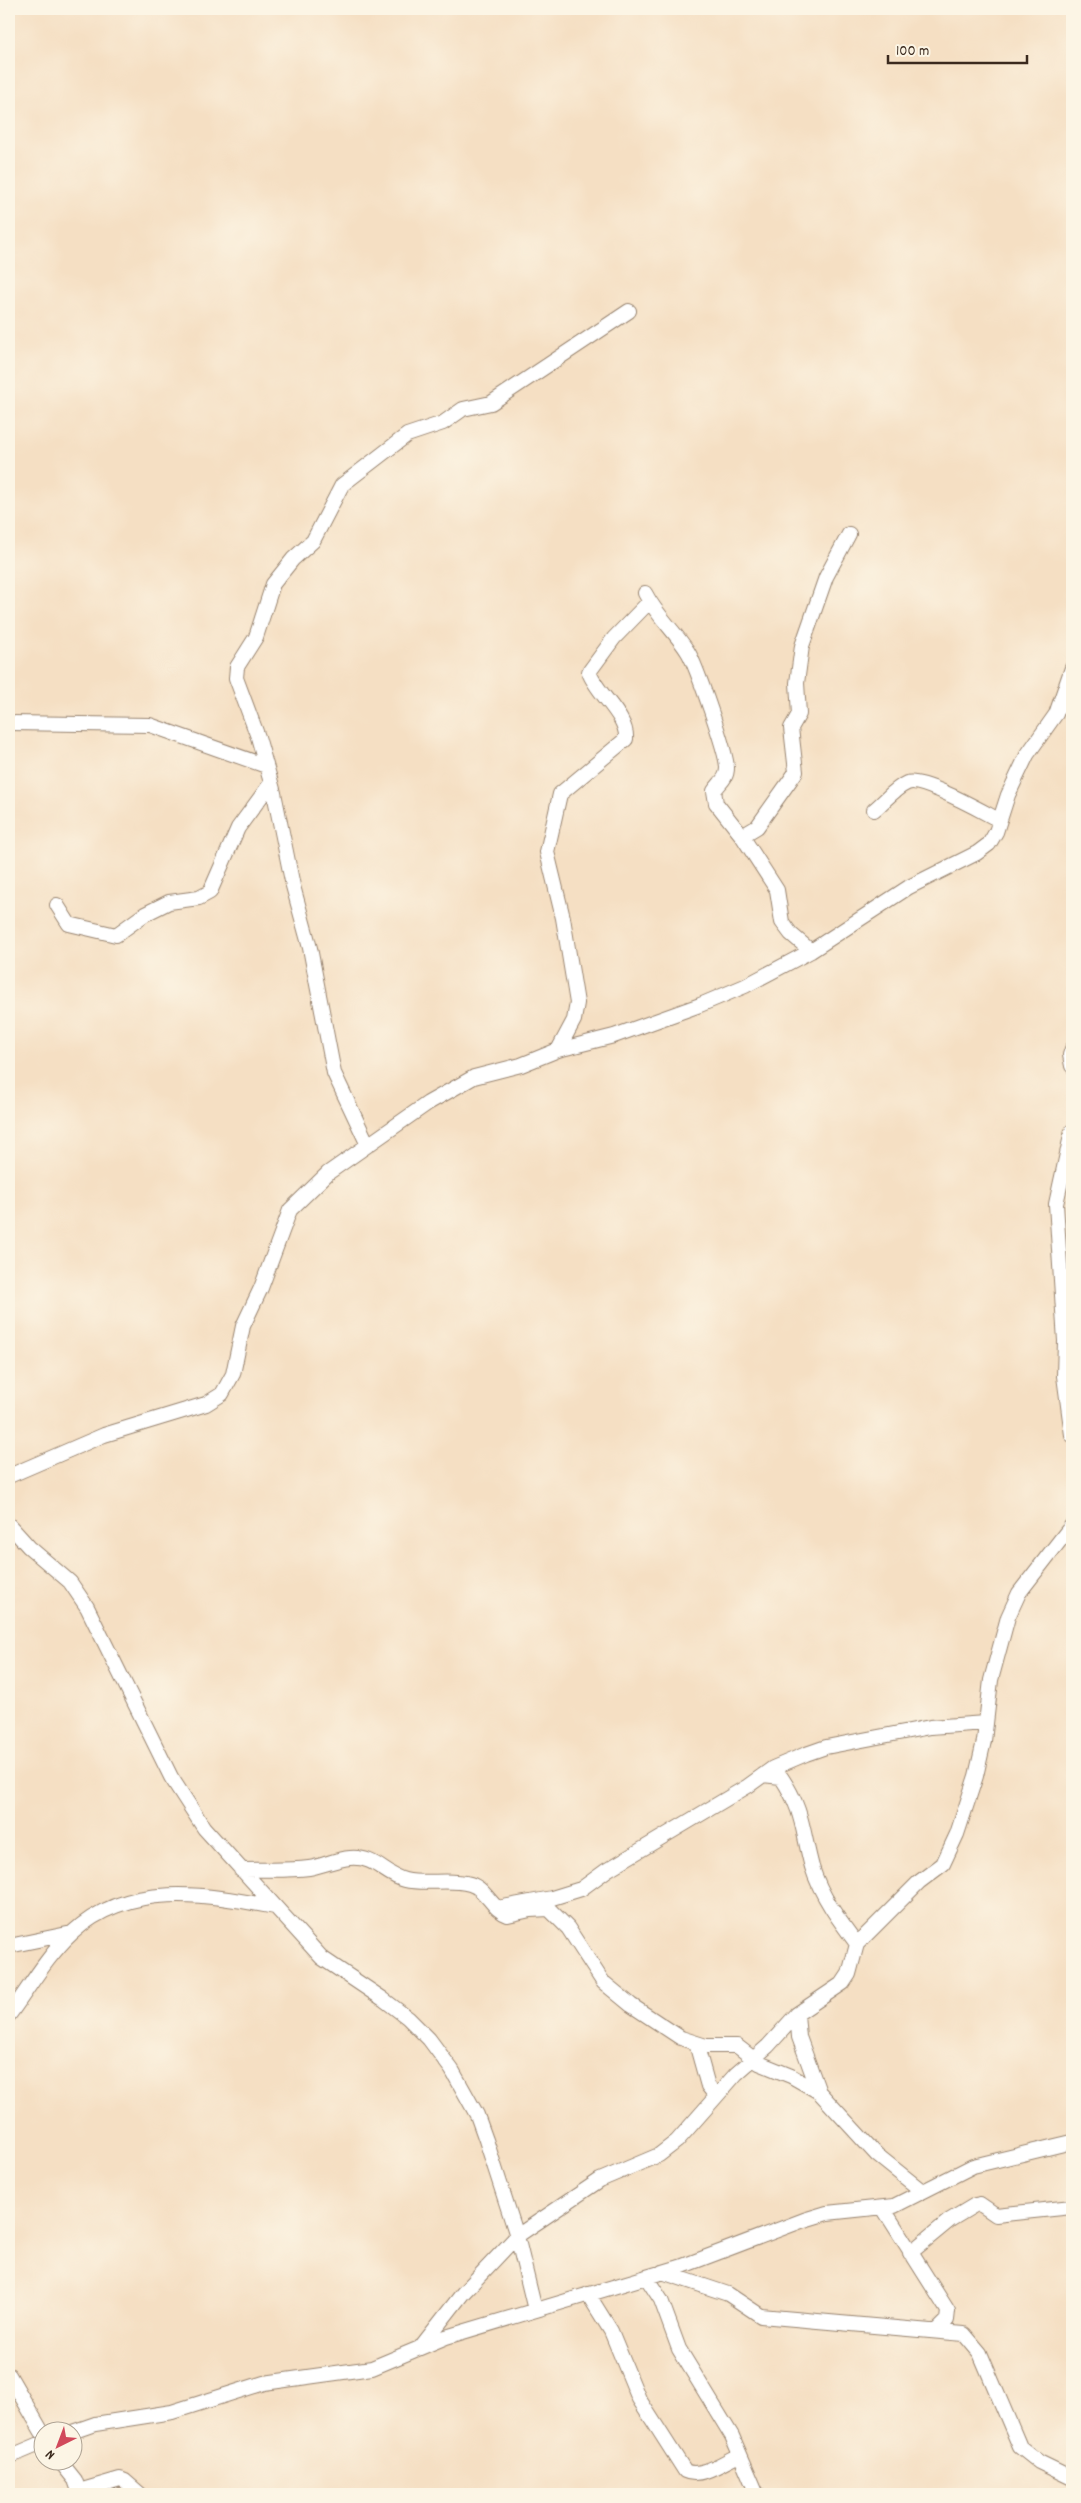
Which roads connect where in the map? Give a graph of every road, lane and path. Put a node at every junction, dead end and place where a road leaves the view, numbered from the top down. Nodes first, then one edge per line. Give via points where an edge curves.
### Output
1 (629, 311) dead end
2 (849, 534) dead end
3 (1072, 668) edge
4 (9, 723) edge
5 (266, 766) junction
6 (271, 782) junction
7 (874, 810) dead end
8 (999, 820) junction
9 (742, 836) junction
10 (57, 905) dead end
11 (811, 951) junction
12 (1072, 1049) edge
13 (558, 1050) junction
14 (1072, 1066) edge
15 (1072, 1131) edge
16 (368, 1145) junction
17 (1068, 1367) edge
18 (1072, 1435) edge
19 (9, 1476) edge
20 (9, 1525) edge
21 (1072, 1525) edge
22 (986, 1723) junction
23 (763, 1775) junction
24 (241, 1870) junction
25 (275, 1907) junction
26 (497, 1908) junction
27 (72, 1933) junction
28 (857, 1944) junction
29 (9, 1946) edge
30 (9, 2014) edge
31 (797, 2014) junction
32 (696, 2043) junction
33 (754, 2058) junction
34 (819, 2092) junction
35 (716, 2096) junction
36 (1071, 2142) edge
37 (922, 2190) junction
38 (1072, 2207) edge
39 (883, 2208) junction
40 (517, 2236) junction
41 (910, 2252) junction
42 (662, 2272) junction
43 (646, 2277) junction
44 (588, 2294) junction
45 (535, 2310) junction
46 (936, 2331) junction
47 (420, 2348) junction
48 (9, 2375) edge
49 (35, 2420) edge
50 (82, 2429) edge
51 (32, 2447) edge
52 (739, 2455) junction
53 (9, 2457) edge
54 (68, 2470) edge
55 (1072, 2478) edge
56 (80, 2492) edge
57 (140, 2494) edge
58 (757, 2494) edge

1 - 5 street via 491,403 463,409 443,422 407,435 339,488 313,541 273,584 256,637 237,667 236,678
2 - 9 street via 826,578 802,646 797,683 799,714 791,728 796,772 757,827
3 - 8 street via 1056,714 1027,755
4 - 5 street via 150,725
5 - 6 street
6 - 10 street via 238,828 213,887 204,895 169,902 116,935 69,924
6 - 16 street via 310,948 334,1073
7 - 8 street via 903,786 914,782
8 - 11 street via 989,844 977,853 909,887
9 - 11 street via 777,890 782,922
9 - 13 street via 716,803 714,791 724,780 727,766 690,654 647,597 589,672 615,711 626,732 626,739 560,794 547,846 577,1002 574,1020
11 - 13 street via 745,986 700,1005 614,1036
12 - 14 street
13 - 16 street via 521,1065 474,1077 428,1103
15 - 17 street via 1056,1204
16 - 19 street via 328,1173 290,1210 243,1326 233,1374 222,1394 206,1404 104,1435
17 - 18 street
20 - 24 street via 70,1582 84,1602 186,1802
21 - 22 street via 1015,1599 991,1680
22 - 23 street via 930,1727 826,1747 772,1768
22 - 28 street via 976,1776 946,1859
23 - 26 street via 581,1889
23 - 28 street via 781,1778 795,1799 818,1882 833,1912
24 - 25 street
24 - 26 street via 309,1868 360,1858 377,1863 407,1881 434,1880 472,1885
25 - 27 street via 205,1897 147,1897 114,1904
25 - 40 street via 327,1963 390,2004 429,2038 477,2115
26 - 32 street via 508,1915 541,1908 555,1913 610,1989 649,2018 681,2038
27 - 29 street
27 - 30 street
28 - 31 street via 847,1979
31 - 33 street
31 - 34 street via 798,2037
32 - 33 street via 737,2046
32 - 35 street via 708,2086
33 - 34 street
33 - 35 street
34 - 37 street via 877,2155
35 - 40 street via 668,2149 600,2180
36 - 37 street via 973,2166
37 - 39 street via 894,2206
38 - 41 street via 996,2215 980,2204 975,2205
39 - 41 street
39 - 42 street via 827,2213
40 - 45 street
40 - 47 street via 463,2293
41 - 46 street via 948,2311 947,2320
42 - 43 street
42 - 46 street via 728,2294 761,2316
43 - 44 street
43 - 52 street via 661,2300 679,2349 724,2423
44 - 45 street
44 - 52 street via 611,2331 639,2399 686,2470 694,2474 703,2472
45 - 47 street
46 - 55 street via 960,2333 968,2338 980,2353 1020,2446 1039,2462
47 - 50 street via 366,2370 264,2383 172,2412
48 - 49 street
51 - 53 street
52 - 58 street
54 - 56 street
56 - 57 street via 120,2479

